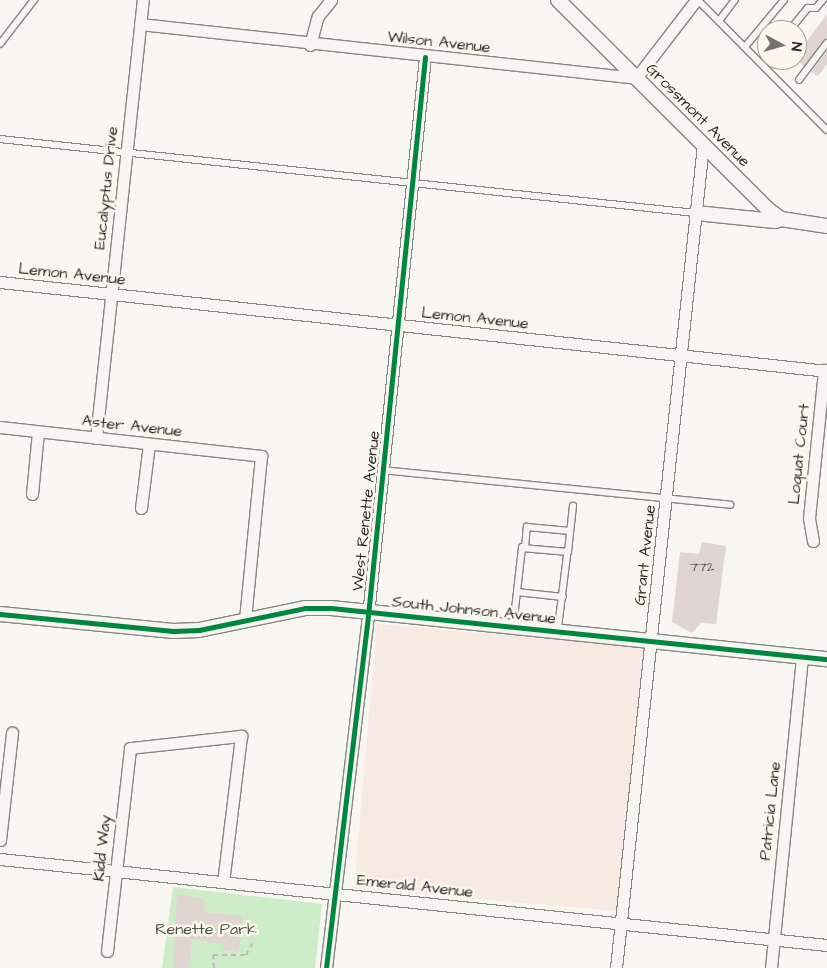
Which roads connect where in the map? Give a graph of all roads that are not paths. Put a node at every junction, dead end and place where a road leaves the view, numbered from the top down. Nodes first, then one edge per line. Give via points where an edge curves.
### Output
1 (34, 0) edge
2 (143, 0) edge
3 (331, 0) edge
4 (558, 0) edge
5 (697, 0) edge
6 (735, 0) edge
7 (784, 0) edge
8 (823, 0) edge
9 (798, 20) edge
10 (718, 21) junction
11 (140, 24) junction
12 (827, 43) edge
13 (0, 44) edge
14 (310, 45) junction
15 (744, 47) junction
16 (425, 57) junction
17 (636, 78) junction
18 (799, 80) dead end
19 (827, 130) edge
20 (0, 139) edge
21 (703, 145) junction
22 (126, 154) junction
23 (411, 184) junction
24 (696, 213) junction
25 (781, 219) junction
26 (827, 226) edge
27 (0, 282) edge
28 (111, 295) junction
29 (398, 326) junction
30 (682, 356) junction
31 (825, 371) edge
32 (0, 427) edge
33 (38, 432) junction
34 (96, 438) junction
35 (149, 444) junction
36 (382, 470) junction
37 (32, 494) dead end
38 (667, 498) junction
39 (730, 505) dead end
40 (573, 506) dead end
41 (142, 508) dead end
42 (570, 531) junction
43 (813, 541) dead end
44 (525, 548) junction
45 (568, 552) junction
46 (517, 592) junction
47 (563, 597) junction
48 (368, 611) junction
49 (0, 614) edge
50 (245, 620) junction
51 (513, 627) junction
52 (558, 632) junction
53 (652, 641) junction
54 (802, 657) junction
55 (827, 659) edge
56 (12, 733) dead end
57 (0, 840) edge
58 (0, 858) edge
59 (116, 871) junction
60 (223, 882) junction
61 (334, 894) junction
62 (621, 924) junction
63 (774, 939) junction
64 (827, 945) edge
65 (107, 952) dead end
66 (326, 968) edge
67 (616, 968) edge
68 (771, 968) edge

1 - 13 lane
2 - 11 street, Eucalyptus Drive
3 - 14 street via 318,16
4 - 17 street, Grossmont Avenue
5 - 10 lane
5 - 17 street
6 - 10 lane
7 - 15 lane
8 - 9 lane via 816,8 808,8
10 - 15 lane
11 - 14 street, Wilson Avenue
11 - 22 street, Eucalyptus Drive
12 - 18 lane
14 - 16 street, Wilson Avenue
15 - 19 lane
16 - 17 street, Wilson Avenue
16 - 23 street, West Renette Avenue
17 - 21 street, Grossmont Avenue
20 - 22 lane
21 - 24 street, Grant Avenue
21 - 25 street, Grossmont Avenue
22 - 23 lane
22 - 28 street, Eucalyptus Drive
23 - 24 lane
23 - 29 street, West Renette Avenue
24 - 25 street
24 - 30 street, Grant Avenue
25 - 26 street
27 - 28 street, Lemon Avenue
28 - 29 street, Lemon Avenue
28 - 34 street, Eucalyptus Drive
29 - 30 street, Lemon Avenue
29 - 36 street, West Renette Avenue
30 - 31 street, Lemon Avenue
30 - 38 street, Grant Avenue
31 - 43 street, Loquat Court via 809,518
32 - 33 street, Aster Avenue
33 - 34 street, Aster Avenue
33 - 37 street
34 - 35 street, Aster Avenue
35 - 41 street
35 - 50 street, Aster Avenue via 261,456
36 - 38 lane
36 - 48 street, West Renette Avenue
38 - 39 lane
38 - 53 street, Grant Avenue
40 - 42 lane
42 - 44 lane via 527,526
42 - 45 lane
44 - 45 lane
44 - 46 lane
45 - 47 lane
46 - 47 lane
46 - 51 lane
47 - 52 lane
48 - 50 street, South Johnson Avenue via 305,608
48 - 51 street, South Johnson Avenue
48 - 61 street, West Renette Avenue
49 - 50 street, South Johnson Avenue via 173,631 198,630
51 - 52 street, South Johnson Avenue
52 - 53 street, South Johnson Avenue
53 - 54 street, South Johnson Avenue
53 - 62 street, Grant Avenue
54 - 55 street, South Johnson Avenue
54 - 63 street, Patricia Lane
56 - 57 street
58 - 59 street, Emerald Avenue
59 - 60 street, Emerald Avenue
59 - 60 street, Kidd Way via 130,748 241,736
59 - 65 street, Kidd Way
60 - 61 street, Emerald Avenue
61 - 62 street, Emerald Avenue
61 - 66 street, West Renette Avenue
62 - 63 street, Emerald Avenue
62 - 67 street, Grant Avenue
63 - 64 street, Emerald Avenue
63 - 68 street, Patricia Lane

